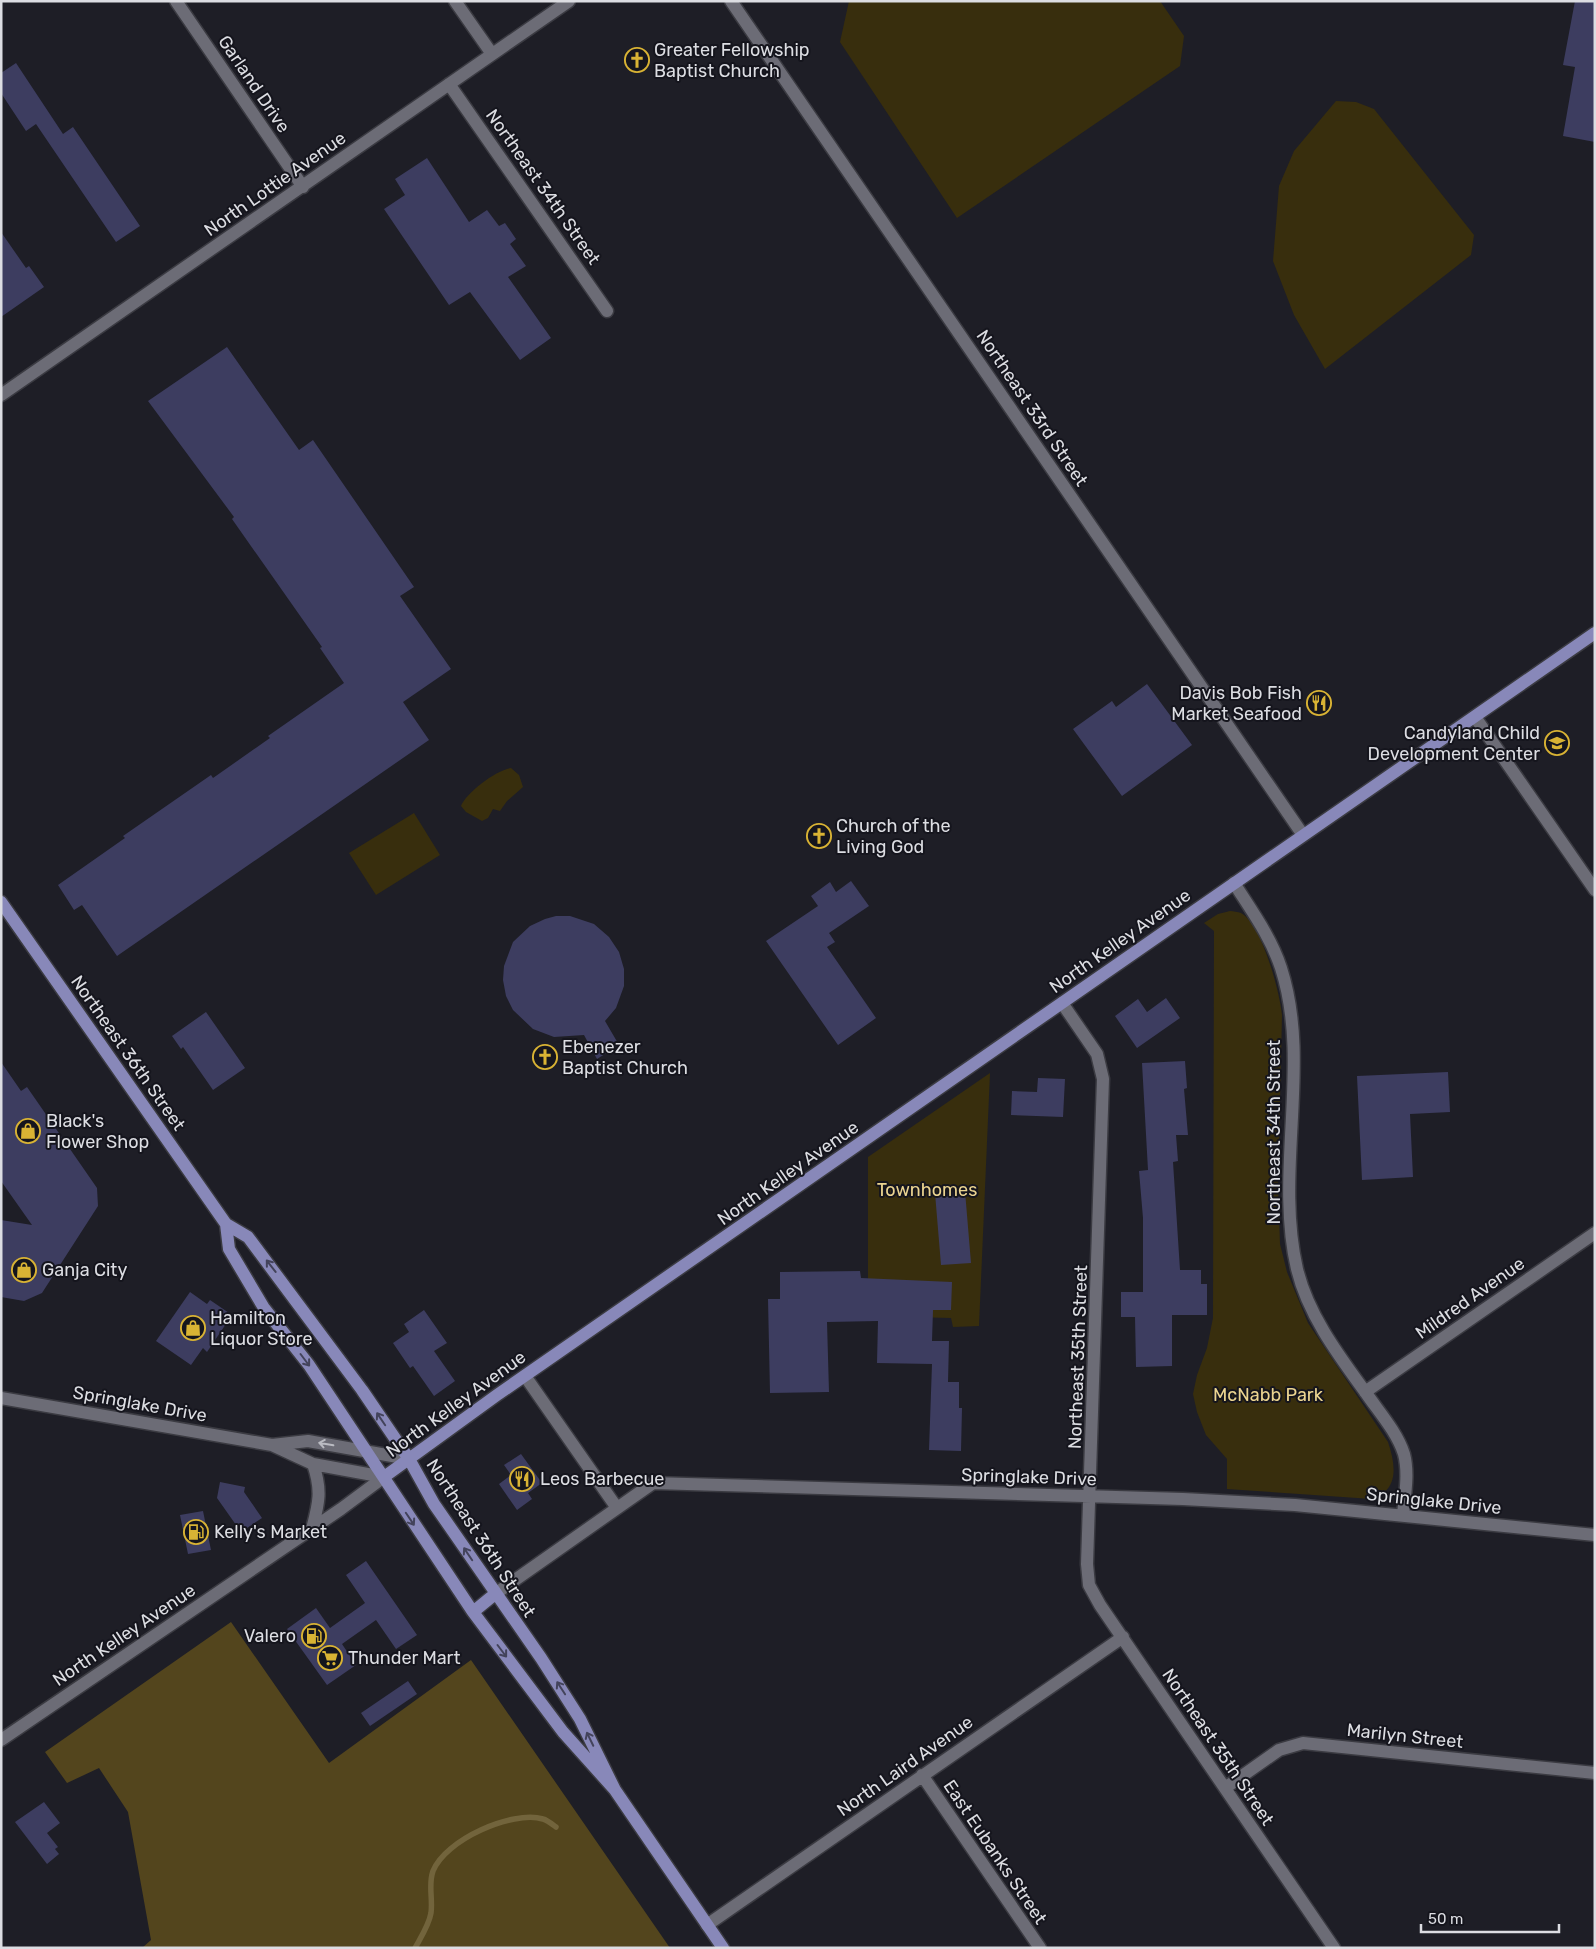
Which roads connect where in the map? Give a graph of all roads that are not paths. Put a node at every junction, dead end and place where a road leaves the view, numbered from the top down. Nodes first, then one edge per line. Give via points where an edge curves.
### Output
1 (176, 1) edge
2 (455, 1) edge
3 (569, 1) edge
4 (732, 1) edge
5 (492, 54) junction
6 (449, 84) junction
7 (303, 187) junction
8 (607, 311) dead end
9 (1, 396) edge
10 (1595, 634) edge
11 (1475, 716) junction
12 (1303, 835) junction
13 (1234, 883) junction
14 (1595, 890) edge
15 (3, 908) edge
16 (1062, 1003) junction
17 (226, 1224) junction
18 (1595, 1233) edge
19 (525, 1376) junction
20 (1365, 1392) junction
21 (1, 1398) edge
22 (272, 1445) junction
23 (368, 1451) junction
24 (409, 1459) junction
25 (313, 1464) junction
26 (384, 1477) junction
27 (1090, 1496) junction
28 (617, 1508) junction
29 (1403, 1514) junction
30 (312, 1529) junction
31 (1595, 1536) edge
32 (495, 1594) junction
33 (473, 1612) junction
34 (1124, 1637) junction
35 (1, 1740) edge
36 (1595, 1773) edge
37 (922, 1775) junction
38 (1225, 1788) junction
39 (615, 1790) junction
40 (708, 1925) junction
41 (723, 1948) edge
42 (1040, 1948) edge
43 (1334, 1948) edge

1 - 7 street, Garland Drive
2 - 5 street
3 - 5 street, North Lottie Avenue
4 - 12 street, Northeast 33rd Street
5 - 6 street, North Lottie Avenue
6 - 7 street, North Lottie Avenue
6 - 8 street, Northeast 34th Street
7 - 9 street, North Lottie Avenue
10 - 11 main road, North Kelley Avenue
11 - 12 main road, North Kelley Avenue
11 - 14 street
12 - 13 main road, North Kelley Avenue
13 - 16 main road, North Kelley Avenue
13 - 20 street, Northeast 34th Street via 1276,953 1293,1024 1289,1192 1297,1270 1316,1317
15 - 17 main road, Northeast 36th Street
16 - 19 main road, North Kelley Avenue
16 - 27 street, Northeast 35th Street via 1097,1054 1103,1078
17 -> 23 main road, Northeast 36th Street via 228,1249 264,1308 309,1364
24 -> 17 main road, Northeast 36th Street via 248,1237
18 - 20 street, Mildred Avenue
19 - 24 main road, North Kelley Avenue
19 - 28 street
20 - 29 street, Northeast 34th Street via 1392,1430 1404,1455
21 - 22 street, Springlake Drive
23 -> 22 street, Springlake Drive via 308,1441
22 - 25 street, Springlake Drive
23 - 24 street, Springlake Drive
23 - 26 main road, Northeast 36th Street
24 - 26 main road, North Kelley Avenue
32 -> 24 main road, Northeast 36th Street via 434,1504
25 - 26 street, Springlake Drive
25 - 30 street via 320,1498
26 - 30 street, North Kelley Avenue
26 -> 33 main road, Northeast 36th Street
27 - 28 street, Springlake Drive via 653,1483
27 - 29 street, Springlake Drive via 1294,1504
27 - 34 street, Northeast 35th Street via 1087,1577 1093,1594
28 - 32 street, Springlake Drive
29 - 31 street, Springlake Drive
30 - 35 street, North Kelley Avenue
32 - 33 main road
39 -> 32 main road, Northeast 36th Street via 580,1719
33 -> 39 main road, Northeast 36th Street via 563,1732
34 - 37 street, North Laird Avenue
34 - 38 street, Northeast 35th Street
36 - 38 street, Marilyn Street via 1303,1743 1279,1750
37 - 40 street, North Laird Avenue
37 - 42 street, East Eubanks Street
38 - 43 street, Northeast 35th Street
39 - 40 main road, Northeast 36th Street
40 - 41 main road, Northeast 36th Street

